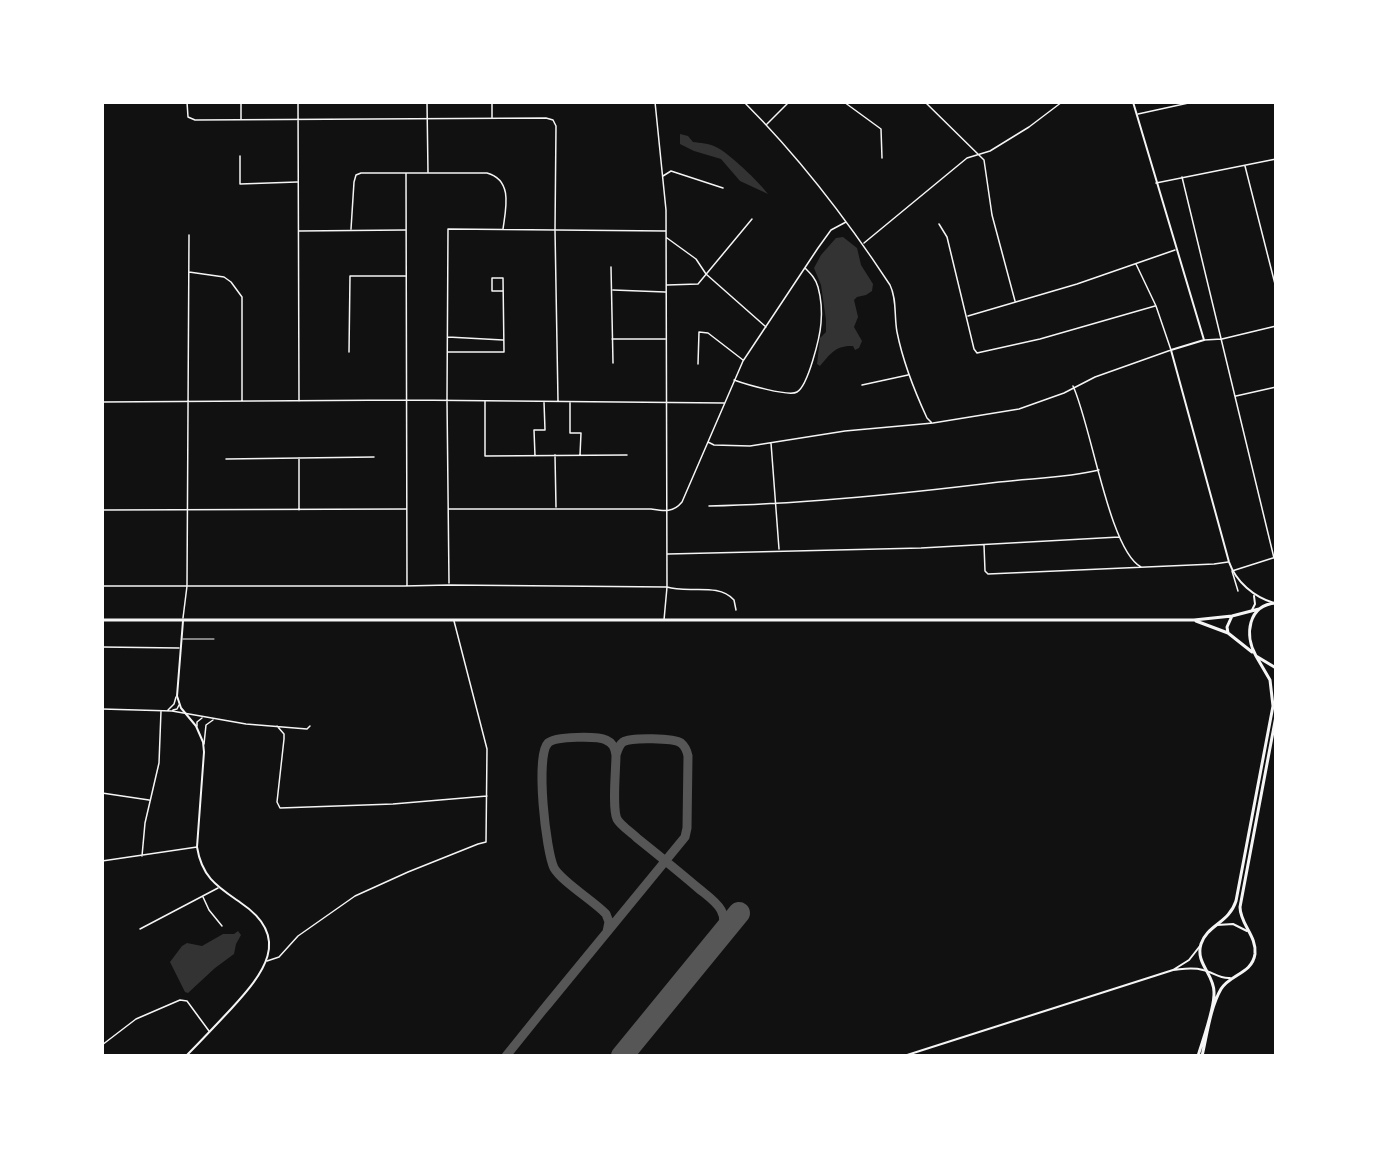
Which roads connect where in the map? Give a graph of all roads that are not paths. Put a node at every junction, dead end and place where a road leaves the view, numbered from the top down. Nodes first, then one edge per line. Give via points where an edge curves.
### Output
1 (187, 102) edge
2 (241, 102) edge
3 (298, 102) edge
4 (427, 102) edge
5 (492, 102) edge
6 (655, 102) edge
7 (744, 102) edge
8 (789, 102) edge
9 (844, 102) edge
10 (926, 102) edge
11 (1062, 102) edge
12 (1133, 102) edge
13 (1193, 102) edge
14 (1136, 114) junction
15 (427, 118) junction
16 (492, 118) junction
17 (241, 120) junction
18 (298, 120) junction
19 (766, 124) junction
20 (980, 154) junction
21 (240, 156) dead end
22 (882, 158) dead end
23 (1276, 159) edge
24 (1245, 166) junction
25 (406, 174) junction
26 (428, 174) junction
27 (663, 176) junction
28 (1182, 177) junction
29 (298, 182) junction
30 (1156, 183) junction
31 (723, 188) dead end
32 (752, 219) dead end
33 (846, 222) junction
34 (939, 224) dead end
35 (351, 230) junction
36 (503, 230) junction
37 (555, 230) junction
38 (298, 231) junction
39 (406, 231) junction
40 (666, 231) junction
41 (189, 235) dead end
42 (666, 237) junction
43 (863, 244) junction
44 (1175, 250) junction
45 (1136, 264) junction
46 (610, 267) dead end
47 (805, 267) junction
48 (189, 272) junction
49 (706, 274) junction
50 (406, 276) junction
51 (666, 285) junction
52 (1276, 288) edge
53 (611, 290) junction
54 (503, 291) junction
55 (666, 292) junction
56 (1015, 301) junction
57 (1156, 306) junction
58 (967, 316) junction
59 (1276, 326) edge
60 (766, 327) junction
61 (447, 337) junction
62 (612, 339) junction
63 (666, 339) junction
64 (1222, 339) junction
65 (503, 340) junction
66 (1204, 340) junction
67 (1171, 350) junction
68 (349, 352) dead end
69 (447, 352) junction
70 (743, 361) junction
71 (613, 363) dead end
72 (698, 364) dead end
73 (909, 375) junction
74 (734, 380) junction
75 (862, 385) dead end
76 (1073, 387) junction
77 (1276, 387) edge
78 (1236, 396) junction
79 (407, 400) junction
80 (447, 400) junction
81 (188, 401) junction
82 (242, 401) junction
83 (299, 401) junction
84 (485, 401) junction
85 (544, 401) junction
86 (558, 401) junction
87 (570, 401) junction
88 (665, 401) junction
89 (102, 402) edge
90 (724, 403) junction
91 (933, 423) junction
92 (708, 442) junction
93 (771, 442) junction
94 (555, 455) junction
95 (535, 456) junction
96 (580, 456) junction
97 (627, 456) dead end
98 (374, 457) dead end
99 (299, 458) junction
100 (226, 459) dead end
101 (1099, 470) junction
102 (777, 504) junction
103 (709, 506) dead end
104 (556, 508) junction
105 (407, 509) junction
106 (448, 509) junction
107 (102, 510) edge
108 (188, 510) junction
109 (299, 510) junction
110 (666, 511) junction
111 (1119, 537) junction
112 (984, 544) junction
113 (779, 551) junction
114 (667, 554) junction
115 (1275, 558) edge
116 (1229, 562) junction
117 (1142, 567) junction
118 (1232, 571) junction
119 (449, 585) junction
120 (102, 586) edge
121 (188, 586) junction
122 (407, 586) junction
123 (667, 587) junction
124 (1238, 591) dead end
125 (1254, 596) junction
126 (1275, 603) edge
127 (1259, 609) junction
128 (736, 610) dead end
129 (1252, 610) junction
130 (1232, 616) junction
131 (102, 620) edge
132 (454, 620) junction
133 (1194, 620) junction
134 (183, 621) junction
135 (664, 621) junction
136 (1228, 633) junction
137 (182, 639) junction
138 (214, 639) dead end
139 (102, 647) edge
140 (181, 648) junction
141 (1255, 654) junction
142 (1276, 668) edge
143 (177, 696) junction
144 (179, 705) junction
145 (102, 709) edge
146 (161, 710) junction
147 (168, 711) junction
148 (172, 711) junction
149 (188, 715) junction
150 (1276, 716) edge
151 (202, 717) junction
152 (214, 719) junction
153 (196, 726) junction
154 (277, 726) junction
155 (310, 726) dead end
156 (204, 751) junction
157 (102, 793) edge
158 (487, 796) junction
159 (150, 800) junction
160 (197, 847) junction
161 (142, 856) junction
162 (102, 861) edge
163 (219, 888) junction
164 (202, 896) junction
165 (222, 926) dead end
166 (1217, 926) junction
167 (140, 928) dead end
168 (1247, 931) junction
169 (1201, 944) junction
170 (267, 961) junction
171 (1173, 969) junction
172 (1206, 970) junction
173 (1232, 978) junction
174 (210, 1032) junction
175 (102, 1045) edge
176 (186, 1056) edge
177 (904, 1056) edge
178 (1200, 1056) edge

1 - 17 street via 188,117 195,120
2 - 17 street
3 - 18 street
4 - 15 street
5 - 16 street
6 - 27 street
7 - 19 street
8 - 19 street
9 - 22 street via 881,129
10 - 20 street
11 - 20 street
12 - 14 street
13 - 14 street
14 - 30 street
15 - 16 street
15 - 18 street
15 - 26 street
16 - 37 street via 553,120
17 - 18 street
18 - 29 street
19 - 33 street
20 - 43 street via 968,158
20 - 56 street
21 - 29 street via 240,184
23 - 24 street
24 - 28 street
24 - 52 street
25 - 26 street
25 - 35 street via 356,175
25 - 39 street
26 - 36 street via 487,173 499,178 506,194
27 - 31 street via 676,172
27 - 40 street
28 - 30 street
28 - 64 street
29 - 38 street
30 - 44 street
32 - 49 street
33 - 43 street
33 - 47 street via 831,230
34 - 58 street via 947,237
35 - 38 street
35 - 39 street
36 - 37 street
36 - 61 street via 448,229
37 - 40 street
37 - 86 street
38 - 83 street
39 - 50 street
40 - 42 street
41 - 48 street
42 - 49 street via 696,259
42 - 51 street
43 - 73 street via 893,292 897,332
44 - 45 street
44 - 66 street
45 - 56 street
45 - 57 street
46 - 53 street
47 - 60 street
47 - 74 street via 817,283 821,314 818,338 799,392 789,395
48 - 81 street
48 - 82 street via 224,277 242,297
49 - 51 street via 698,284
49 - 60 street
50 - 68 street via 350,276
50 - 79 street
51 - 55 street
53 - 55 street
53 - 62 street
54 - 54 street via 503,278 492,278 492,291
54 - 65 street
55 - 63 street
56 - 58 street
57 - 58 street via 979,353 974,350
57 - 67 street
59 - 64 street
60 - 70 street
61 - 65 street
61 - 69 street
62 - 63 street
62 - 71 street
63 - 88 street
64 - 66 street
64 - 78 street
65 - 69 street via 504,352
66 - 67 street
67 - 76 street
67 - 116 street
69 - 80 street
70 - 72 street via 708,333 699,332
70 - 74 street
73 - 75 street
73 - 91 street via 927,418
74 - 90 street
76 - 91 street via 1019,409
76 - 101 street via 1084,412
77 - 78 street
78 - 115 street
79 - 80 street
79 - 83 street
79 - 105 street
80 - 84 street
80 - 106 street
81 - 82 street
81 - 89 street
81 - 108 street
82 - 83 street
84 - 85 street
84 - 95 street via 485,456
85 - 86 street
85 - 95 street via 545,430 534,430
86 - 87 street
87 - 88 street
87 - 96 street via 570,433 581,433
88 - 90 street
88 - 110 street
90 - 92 street
91 - 93 street
92 - 93 street via 733,447
92 - 110 street via 682,502 678,508
93 - 102 street
94 - 95 street
94 - 96 street
94 - 104 street
96 - 97 street
98 - 99 street
99 - 100 street
99 - 109 street
101 - 102 street
101 - 111 street
102 - 103 street
102 - 113 street
104 - 106 street
104 - 110 street
105 - 109 street
105 - 122 street
106 - 119 street
107 - 108 street
108 - 109 street
108 - 121 street
110 - 114 street
111 - 112 street
111 - 117 street via 1131,560
112 - 113 street
112 - 117 street via 988,574
113 - 114 street
114 - 123 street
115 - 118 street
116 - 117 street
116 - 118 street
118 - 124 street
118 - 125 street
119 - 122 street
119 - 123 street
120 - 121 street
121 - 122 street
121 - 134 street
123 - 128 street via 723,592 734,600
123 - 135 street
125 - 126 street
125 - 129 street
126 - 127 main road
127 - 129 main road
127 - 141 main road via 1249,630
129 - 130 main road
130 - 133 main road
130 - 136 main road
131 - 134 main road
132 - 134 main road
132 - 135 main road
132 - 158 street via 487,749
133 - 135 main road
133 - 136 main road
134 - 137 street
136 - 141 main road
137 - 138 lane
137 - 140 street
139 - 140 street
140 - 143 street
141 - 142 main road
141 - 166 main road via 1266,671 1273,706 1236,901 1230,914
143 - 144 street
143 - 147 street
144 - 148 street
144 - 149 street
145 - 146 street
146 - 147 street
146 - 159 street via 159,763
147 - 148 street
148 - 149 street
149 - 151 street
149 - 153 street
150 - 168 main road via 1240,902
151 - 152 street
151 - 153 street
152 - 154 street
152 - 156 street via 206,725
153 - 156 street
154 - 155 street
154 - 158 street via 284,734 277,802 280,808
156 - 160 street
157 - 159 street
158 - 170 street via 486,842 355,896 298,936 279,957
159 - 161 street
160 - 161 street
160 - 163 street via 204,870
161 - 162 street
163 - 164 street
163 - 170 street via 253,910 266,927 270,940
164 - 165 street
164 - 167 street
166 - 168 street via 1233,924
166 - 169 main road
168 - 173 main road via 1255,944 1253,961
169 - 171 street via 1189,960
169 - 172 main road via 1200,956
170 - 174 street via 250,988
171 - 172 street
171 - 177 street
172 - 173 street via 1216,977
172 - 178 main road via 1215,993
173 - 178 main road via 1217,998
174 - 175 street via 187,1001 180,1000 136,1019
174 - 176 street

